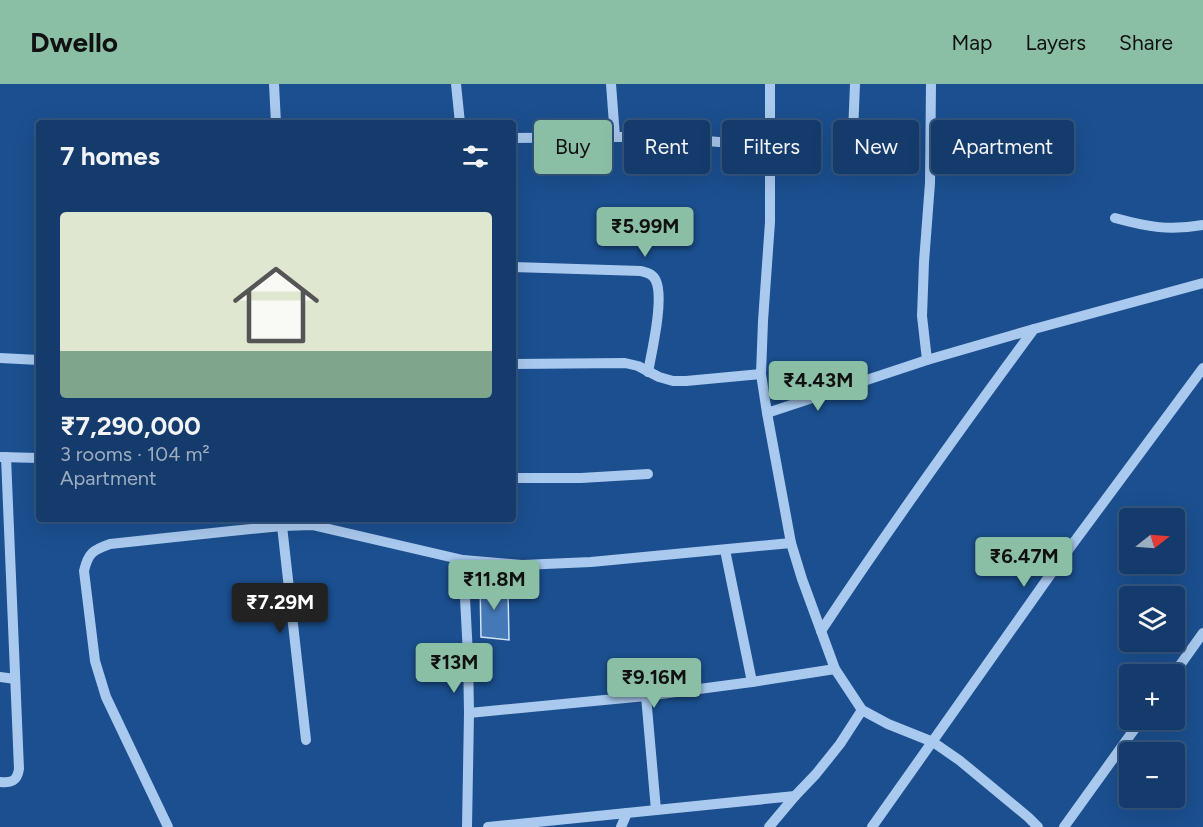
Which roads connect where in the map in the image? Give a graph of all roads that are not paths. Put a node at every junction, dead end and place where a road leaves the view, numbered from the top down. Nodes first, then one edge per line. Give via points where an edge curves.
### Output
1 (274, 84) edge
2 (456, 84) edge
3 (611, 84) edge
4 (770, 84) edge
5 (855, 84) edge
6 (931, 84) edge
7 (276, 120) edge
8 (460, 120) edge
9 (770, 120) edge
10 (854, 120) edge
11 (615, 137) junction
12 (516, 138) edge
13 (722, 142) edge
14 (770, 174) edge
15 (1115, 218) dead end
16 (1203, 225) edge
17 (516, 267) edge
18 (1203, 283) edge
19 (1035, 329) junction
20 (0, 358) edge
21 (36, 360) edge
22 (927, 360) junction
23 (516, 364) edge
24 (1203, 368) edge
25 (648, 372) junction
26 (761, 374) junction
27 (767, 413) junction
28 (3, 457) edge
29 (36, 458) edge
30 (648, 474) dead end
31 (516, 478) edge
32 (312, 522) edge
33 (282, 526) junction
34 (791, 543) junction
35 (725, 550) junction
36 (5, 555) edge
37 (463, 560) junction
38 (821, 631) junction
39 (1203, 633) edge
40 (1181, 664) edge
41 (835, 669) junction
42 (0, 677) edge
43 (15, 679) junction
44 (752, 682) junction
45 (646, 696) junction
46 (862, 710) junction
47 (469, 713) junction
48 (1134, 730) edge
49 (306, 740) dead end
50 (933, 742) junction
51 (0, 782) edge
52 (795, 796) junction
53 (656, 810) junction
54 (627, 813) junction
55 (168, 827) edge
56 (467, 827) edge
57 (488, 827) edge
58 (621, 827) edge
59 (769, 827) edge
60 (872, 827) edge
61 (1038, 827) edge
62 (1064, 827) edge

1 - 7 street
2 - 8 street
3 - 11 street
4 - 9 street
5 - 10 street
6 - 22 street via 922,316
11 - 12 street
11 - 13 street
14 - 26 street
15 - 16 street via 1181,229
17 - 25 street via 650,273 658,288 658,304
18 - 19 street
19 - 22 street
19 - 38 street via 971,414
20 - 21 street
22 - 27 street
23 - 25 street via 625,363
24 - 50 street via 1066,552
25 - 26 street via 673,381
26 - 27 street
27 - 34 street
28 - 29 street
28 - 36 street
30 - 31 street
32 - 33 street
32 - 37 street
33 - 49 street
33 - 55 street via 110,544 96,549 87,558 86,589 96,660 106,697
34 - 35 street
34 - 38 street
35 - 37 street via 522,565
35 - 44 street
36 - 43 street
37 - 47 street
38 - 41 street
39 - 40 street
41 - 44 street
41 - 46 street
42 - 43 street
43 - 51 street via 18,776 14,781
44 - 45 street
45 - 47 street
45 - 53 street
46 - 50 street
46 - 52 street via 840,744
47 - 56 street
48 - 62 street
50 - 60 street
50 - 61 street
52 - 53 street
52 - 59 street
53 - 54 street
54 - 57 street
54 - 58 street

